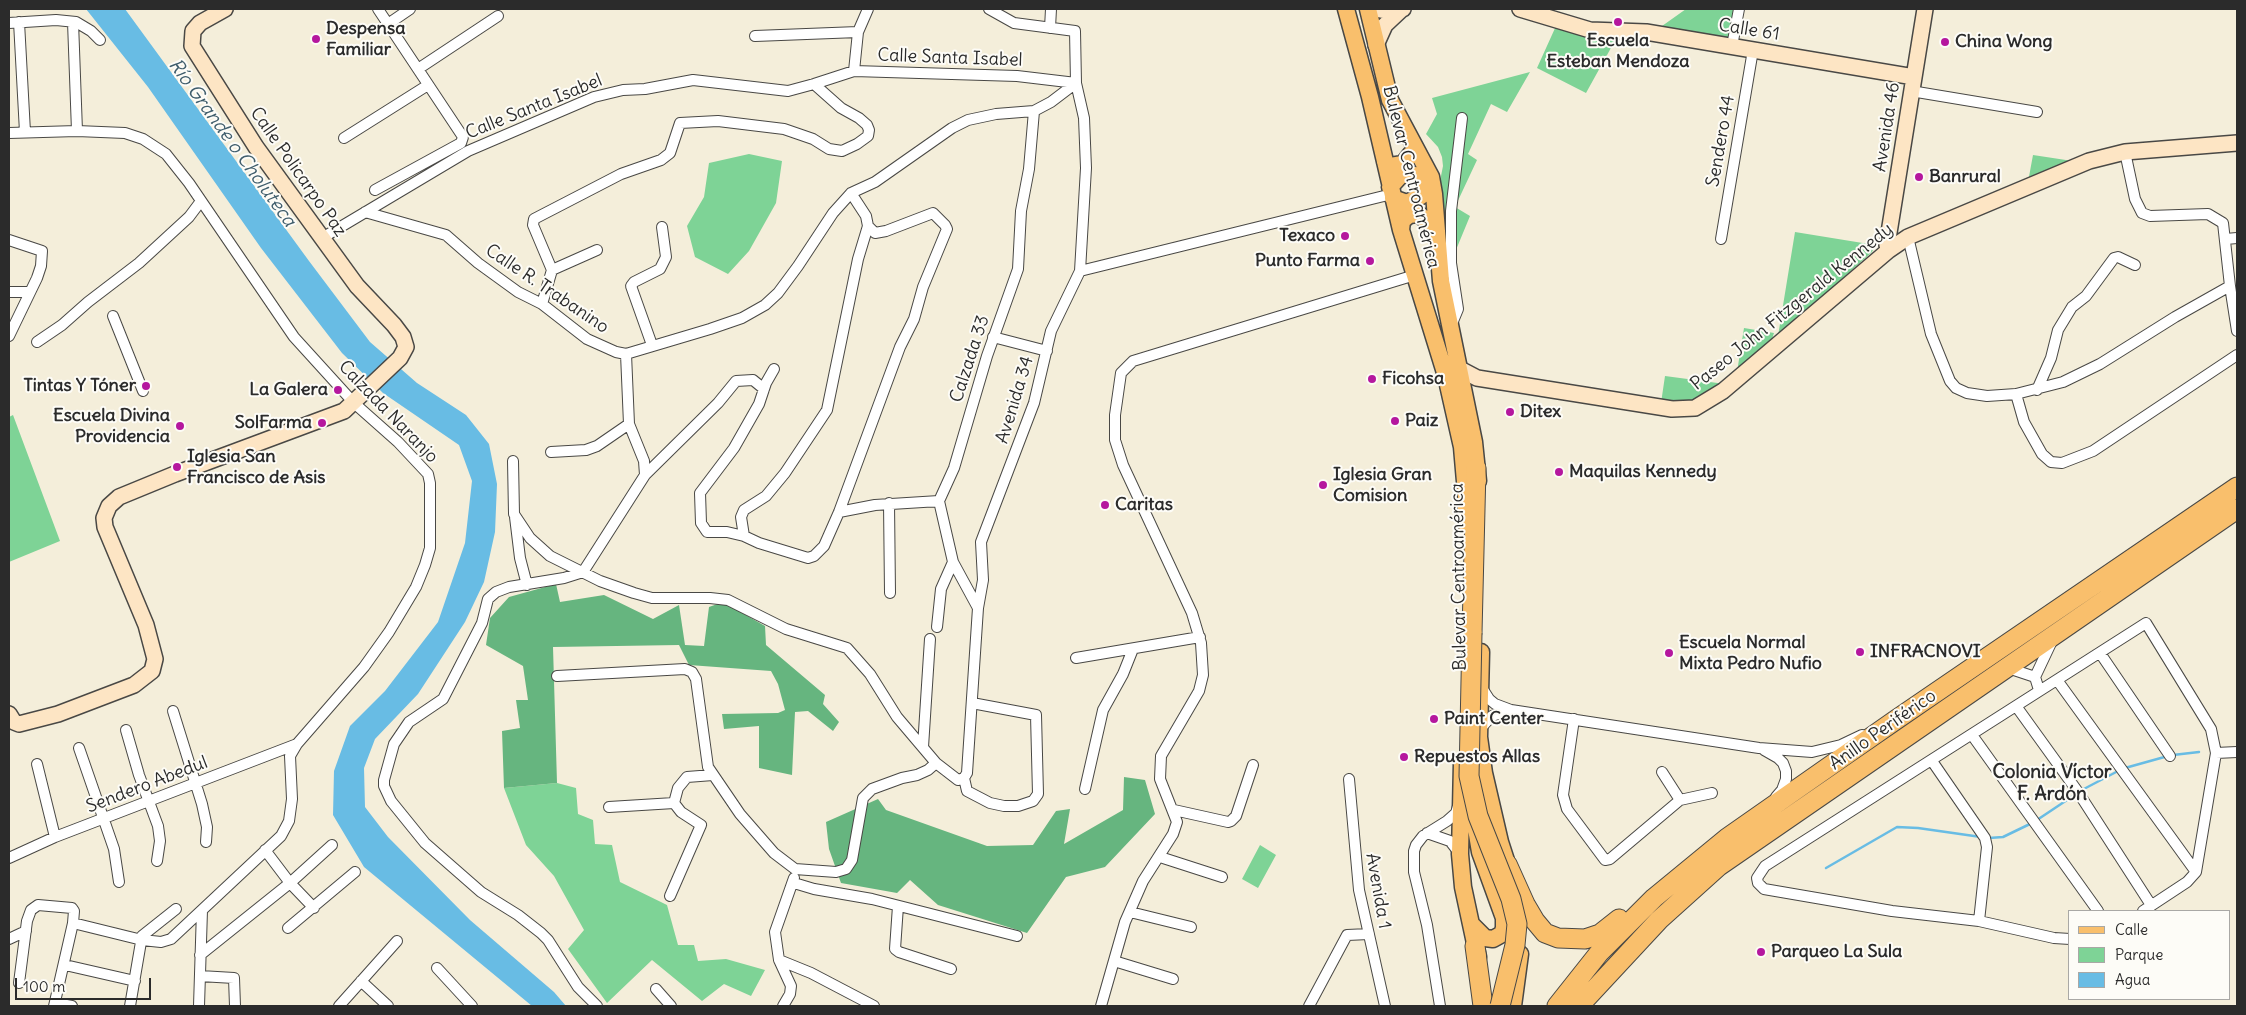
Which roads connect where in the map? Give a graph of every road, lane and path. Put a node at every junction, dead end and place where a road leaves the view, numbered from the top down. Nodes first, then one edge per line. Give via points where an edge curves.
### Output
1 (225, 9) edge
2 (378, 9) edge
3 (410, 9) edge
4 (868, 9) edge
5 (1051, 9) edge
6 (1346, 9) edge
7 (1368, 9) edge
8 (1376, 9) edge
9 (1403, 9) edge
10 (1520, 9) edge
11 (1739, 9) edge
12 (1925, 9) edge
13 (994, 10) edge
14 (1558, 15) edge
15 (498, 16) dead end
16 (14, 22) edge
17 (73, 22) junction
18 (388, 24) junction
19 (1050, 28) junction
20 (858, 32) junction
21 (755, 36) dead end
22 (100, 40) dead end
23 (1376, 45) junction
24 (1732, 46) junction
25 (1754, 50) junction
26 (418, 69) junction
27 (854, 70) junction
28 (1076, 83) junction
29 (814, 84) junction
30 (1912, 84) junction
31 (428, 86) junction
32 (1390, 100) junction
33 (1034, 111) junction
34 (2037, 112) dead end
35 (1462, 118) dead end
36 (77, 131) junction
37 (25, 132) junction
38 (9, 133) edge
39 (344, 138) dead end
40 (2237, 143) edge
41 (2125, 152) junction
42 (1411, 154) junction
43 (1385, 162) junction
44 (1423, 183) junction
45 (374, 190) dead end
46 (851, 193) junction
47 (1392, 193) junction
48 (201, 200) junction
49 (365, 212) junction
50 (868, 226) junction
51 (662, 227) dead end
52 (1429, 227) junction
53 (1400, 230) junction
54 (322, 238) junction
55 (1721, 238) dead end
56 (1908, 238) junction
57 (2237, 238) edge
58 (2226, 239) junction
59 (9, 240) edge
60 (597, 250) dead end
61 (1889, 250) junction
62 (2135, 265) dead end
63 (552, 270) junction
64 (1080, 271) junction
65 (1415, 276) junction
66 (2230, 286) junction
67 (9, 292) edge
68 (30, 292) junction
69 (542, 304) junction
70 (114, 316) dead end
71 (1450, 330) junction
72 (2237, 331) edge
73 (9, 336) edge
74 (993, 337) junction
75 (37, 342) dead end
76 (652, 345) junction
77 (1047, 351) junction
78 (626, 354) junction
79 (2237, 356) edge
80 (774, 368) dead end
81 (1461, 377) junction
82 (764, 389) junction
83 (2036, 390) junction
84 (143, 391) dead end
85 (2016, 394) junction
86 (356, 400) junction
87 (629, 424) junction
88 (551, 452) dead end
89 (513, 461) dead end
90 (1476, 468) junction
91 (644, 475) junction
92 (2237, 487) edge
93 (938, 501) junction
94 (889, 503) junction
95 (2237, 509) edge
96 (838, 512) junction
97 (514, 514) junction
98 (744, 536) junction
99 (953, 562) junction
100 (583, 572) junction
101 (527, 585) junction
102 (890, 593) dead end
103 (978, 608) junction
104 (937, 627) dead end
105 (2054, 636) junction
106 (1200, 637) junction
107 (930, 639) dead end
108 (1133, 649) junction
109 (2100, 653) junction
110 (1076, 658) dead end
111 (2008, 668) junction
112 (557, 676) dead end
113 (2035, 677) junction
114 (2057, 680) junction
115 (1480, 685) junction
116 (2039, 690) junction
117 (972, 703) junction
118 (2016, 706) junction
119 (1511, 710) junction
120 (173, 711) dead end
121 (9, 714) edge
122 (1574, 719) junction
123 (1897, 719) junction
124 (126, 730) dead end
125 (1479, 734) junction
126 (1972, 735) junction
127 (297, 744) junction
128 (923, 747) junction
129 (79, 748) dead end
130 (1759, 748) junction
131 (2237, 752) edge
132 (2216, 753) junction
133 (2170, 756) dead end
134 (1932, 761) junction
135 (936, 763) junction
136 (37, 764) dead end
137 (1253, 765) dead end
138 (1662, 772) dead end
139 (713, 775) junction
140 (964, 778) junction
141 (1349, 779) dead end
142 (195, 784) junction
143 (1085, 789) dead end
144 (1712, 793) dead end
145 (1461, 797) junction
146 (1680, 800) junction
147 (150, 801) junction
148 (674, 803) junction
149 (609, 807) dead end
150 (1174, 810) junction
151 (103, 819) junction
152 (1754, 820) junction
153 (1427, 833) junction
154 (55, 838) junction
155 (206, 842) dead end
156 (332, 845) dead end
157 (265, 850) junction
158 (1460, 854) junction
159 (9, 857) edge
160 (1160, 857) junction
161 (157, 861) dead end
162 (1507, 864) junction
163 (795, 870) junction
164 (355, 872) dead end
165 (2196, 872) junction
166 (1222, 877) dead end
167 (119, 882) dead end
168 (290, 883) junction
169 (794, 883) junction
170 (670, 896) dead end
171 (1654, 898) junction
172 (898, 906) junction
173 (314, 908) junction
174 (2147, 908) edge
175 (176, 909) dead end
176 (202, 910) junction
177 (2097, 910) edge
178 (1130, 912) junction
179 (1979, 921) junction
180 (73, 923) junction
181 (1471, 924) junction
182 (1191, 927) dead end
183 (288, 928) dead end
184 (26, 931) junction
185 (1369, 934) junction
186 (1017, 936) dead end
187 (9, 939) edge
188 (2068, 939) edge
189 (142, 940) junction
190 (397, 941) dead end
191 (1475, 946) junction
192 (200, 955) junction
193 (779, 960) junction
194 (1114, 961) junction
195 (64, 965) junction
196 (438, 968) dead end
197 (951, 970) dead end
198 (200, 976) junction
199 (1173, 979) dead end
200 (362, 981) junction
201 (135, 982) junction
202 (19, 983) dead end
203 (656, 989) dead end
204 (54, 1004) edge
205 (72, 1006) edge
206 (130, 1006) edge
207 (199, 1006) edge
208 (235, 1006) edge
209 (339, 1006) edge
210 (388, 1006) edge
211 (472, 1006) edge
212 (597, 1006) edge
213 (671, 1006) edge
214 (783, 1006) edge
215 (874, 1006) edge
216 (1101, 1006) edge
217 (1309, 1006) edge
218 (1385, 1006) edge
219 (1440, 1006) edge
220 (1483, 1006) edge
221 (1496, 1006) edge
222 (1500, 1006) edge
223 (1513, 1006) edge
224 (1557, 1006) edge
225 (1579, 1006) edge

1 - 54 street, Calle Policarpo Paz via 192,31 192,46 256,147
2 - 18 street
3 - 18 street
4 - 20 street
5 - 19 street
6 - 43 main road, Bulevar Centroamérica
7 - 23 main road, Bulevar Centroamérica
8 - 9 street via 1391,12
9 - 23 street via 1385,25
10 - 14 street, Calle 61
11 - 24 street
12 - 30 street, Avenida 46
13 - 19 street via 1014,24
14 - 24 street, Calle 61 via 1590,30 1646,32
15 - 26 street
16 - 17 street
16 - 37 street
17 - 22 street
17 - 36 street
18 - 26 street
19 - 28 street, Avenida 34 via 1075,31
20 - 21 street
20 - 27 street
23 - 32 main road, Bulevar Centroamérica
24 - 25 street, Calle 61
25 - 30 street, Calle 61
25 - 55 street, Sendero 44
26 - 31 street
27 - 28 street, Calle Santa Isabel via 1017,76
27 - 29 street, Calle Santa Isabel
28 - 33 street
28 - 64 street, Avenida 34 via 1086,141
29 - 49 street, Calle Santa Isabel via 788,91 693,80 594,97 468,151
29 - 63 street via 867,125 868,136 842,151 829,149 813,139 784,129 718,121 680,123 670,153 660,160 621,174 534,220 533,225
30 - 34 street, Calle 61
30 - 61 street, Avenida 46 via 1887,245
31 - 39 street
31 - 45 street via 463,137 461,143
32 - 42 main road via 1394,120
32 - 71 main road, Bulevar Centroamérica via 1431,177 1440,273
33 - 46 street via 968,120 875,182
33 - 74 street, Calzada 33 via 1021,211 1018,269
35 - 71 street via 1451,211 1451,263 1458,309
36 - 37 street, Calzada Naranjo
36 - 48 street, Calzada Naranjo via 125,133 143,139 166,154
37 - 38 street, Calzada Naranjo
40 - 41 street, Paseo John Fitzgerald Kennedy
41 - 56 street, Paseo John Fitzgerald Kennedy via 2088,161
41 - 58 street via 2135,199 2142,212 2150,216 2208,214 2223,223
42 - 43 main road via 1397,166
42 - 44 main road
43 - 47 main road, Bulevar Centroamérica
44 - 47 main road via 1414,174 1400,176
44 - 47 main road via 1421,196 1407,203
44 - 52 main road
46 - 50 street via 866,216
46 - 76 street via 833,213 783,286 765,305 742,318
47 - 53 main road, Bulevar Centroamérica
47 - 64 street
48 - 75 street via 189,217 139,263
48 - 86 street, Calzada Naranjo via 294,337
49 - 54 street, Calle Santa Isabel
49 - 69 street, Calle R. Trabanino via 446,235 518,292
50 - 96 street via 875,233 886,231 933,212 947,229
50 - 98 street via 858,259 827,410 766,496 744,510 741,517
51 - 76 street via 666,257 660,269 631,286
52 - 53 main road via 1426,219 1418,214 1409,215 1402,221
52 - 81 main road via 1442,322
53 - 65 main road, Bulevar Centroamérica
54 - 86 street, Calle Policarpo Paz via 356,286 394,325 406,347 400,358
56 - 61 street, Paseo John Fitzgerald Kennedy
56 - 85 street via 1931,334 1950,381 1967,393 1987,396
57 - 58 street
58 - 66 street
59 - 68 street via 42,251 41,266
60 - 63 street
61 - 81 street, Paseo John Fitzgerald Kennedy via 1723,391 1695,408 1672,409
62 - 83 street via 2114,258 2086,296 2072,308 2058,330 2051,358
63 - 69 street
64 - 77 street, Avenida 34 via 1051,331
65 - 106 street via 1133,361 1121,373 1115,440 1123,465
65 - 145 main road, Bulevar Centroamérica via 1446,376 1462,447 1466,493
66 - 72 street
66 - 83 street via 2100,364 2063,382
67 - 68 street
68 - 73 street
69 - 78 street, Calle R. Trabanino via 587,339
70 - 84 street
71 - 81 main road, Bulevar Centroamérica
74 - 77 street
74 - 93 street, Calzada 33 via 954,468
76 - 78 street
77 - 103 street, Avenida 34 via 1034,403 981,542 983,580
78 - 87 street
79 - 85 street via 2093,451 2062,463 2051,462 2042,454 2024,422
80 - 82 street
81 - 90 main road, Bulevar Centroamérica
82 - 91 street via 753,380 736,381 718,403
82 - 98 street via 734,448 700,493 701,523 707,532
83 - 85 street
86 - 121 street via 344,411 119,497 109,506 104,518 105,527 146,625 155,659 152,671 134,686 58,714 19,724
86 - 127 street, Calzada Naranjo via 428,474 430,548 416,587 389,632 364,667
87 - 88 street via 586,450
87 - 91 street via 644,461
89 - 97 street
90 - 115 main road, Bulevar Centroamérica via 1481,501
90 - 222 highway, bridge via 1469,776 1478,816 1517,924
91 - 100 street
92 - 123 highway, Anillo Periférico
93 - 94 street
93 - 99 street
94 - 96 street
94 - 102 street
95 - 105 highway, Anillo Periférico
96 - 98 street via 824,546 808,558
97 - 100 street via 530,538 550,556
97 - 101 street
99 - 103 street
99 - 104 street via 941,589
100 - 101 street
100 - 128 street via 618,588 652,598 728,600 786,629 847,648
101 - 212 street via 509,587 488,599 482,623 443,698 409,722 394,744 384,786 391,801 425,843 481,892 518,914 548,940 572,980
103 - 117 street, Avenida 34
105 - 111 highway, Anillo Periférico
105 - 113 street
106 - 108 street
106 - 150 street via 1203,675 1198,691 1161,756 1160,779
107 - 128 street
108 - 110 street
108 - 143 street via 1103,710
109 - 114 street
109 - 132 street via 2146,623 2212,729
109 - 133 street
111 - 113 street
111 - 225 highway, Anillo Periférico via 1719,866 1659,920
112 - 139 street via 685,669 692,672 696,679 708,767
113 - 116 street
114 - 116 street
114 - 165 street
115 - 119 street via 1489,699
115 - 125 main road, Bulevar Centroamérica
116 - 118 street
117 - 140 street, Avenida 34
117 - 140 street via 1036,715 1038,794 1033,801 1018,806 997,805 967,791
118 - 126 street
118 - 174 street via 2078,792
119 - 122 street
119 - 125 street via 1492,716
120 - 142 street
122 - 130 street
122 - 146 street via 1566,769 1565,802 1567,810 1605,860
123 - 130 street via 1824,750 1800,752
123 - 152 highway, Anillo Periférico
124 - 147 street
125 - 162 main road, Bulevar Centroamérica via 1491,807
125 - 181 main road via 1474,821 1480,852 1501,910 1504,928 1502,934 1493,939 1485,938
126 - 134 street
126 - 177 street
127 - 142 street, Sendero Abedul
127 - 157 street via 290,756 292,799 289,821 281,836
128 - 135 street
129 - 151 street
130 - 152 street via 1783,763 1786,779 1782,790
131 - 132 street
132 - 165 street
134 - 179 street via 1985,838 1987,847
134 - 179 street via 1765,866 1758,873 1758,883 1764,889 1892,911
135 - 140 street via 958,780
135 - 163 street via 917,775 872,789 863,798 852,860 846,869 836,872
136 - 154 street
137 - 150 street via 1236,816 1231,821
138 - 146 street
139 - 148 street via 687,777 678,788
139 - 163 street via 740,814 774,853
141 - 185 street, Avenida 1 via 1359,890
142 - 147 street, Sendero Abedul
142 - 155 street via 207,827
144 - 146 street
145 - 153 street via 1456,813
145 - 158 main road, Bulevar Centroamérica
147 - 151 street, Sendero Abedul
147 - 161 street via 160,841
148 - 149 street
148 - 170 street via 681,812 701,825
150 - 160 street via 1177,822 1174,834
151 - 154 street, Sendero Abedul
151 - 167 street via 114,849
152 - 171 highway, Anillo Periférico
153 - 158 street via 1450,841
153 - 219 street via 1416,844 1414,872 1427,925
154 - 159 street, Sendero Abedul
156 - 168 street
157 - 168 street
157 - 176 street
158 - 181 main road, Bulevar Centroamérica
160 - 166 street
160 - 178 street via 1143,881
162 - 171 highway via 1535,921 1545,933 1558,938 1585,939 1600,934
162 - 223 main road, Bulevar Centroamérica via 1523,925
163 - 169 street
164 - 173 street
165 - 174 street via 2187,882
168 - 173 street
168 - 192 street
169 - 172 street
169 - 193 street via 775,932
171 - 224 highway, Anillo Periférico via 1599,953
172 - 186 street
172 - 197 street via 895,948
173 - 183 street
175 - 189 street via 144,932
176 - 189 street via 171,939 161,942
176 - 192 street
178 - 182 street
178 - 194 street
179 - 188 street
180 - 184 street via 72,908 38,905 28,915
180 - 189 street
180 - 195 street
181 - 191 main road, Bulevar Centroamérica
184 - 187 street
184 - 202 street
185 - 217 street via 1347,935
185 - 218 street, Avenida 1
189 - 201 street
190 - 200 street
191 - 220 highway
191 - 221 main road, Bulevar Centroamérica
192 - 198 street
193 - 214 street via 791,986
193 - 215 street
194 - 199 street
194 - 216 street
195 - 201 street
195 - 204 street
196 - 211 street
198 - 207 street
198 - 208 street via 234,978
200 - 209 street
200 - 210 street
201 - 206 street
203 - 213 street
204 - 205 street

